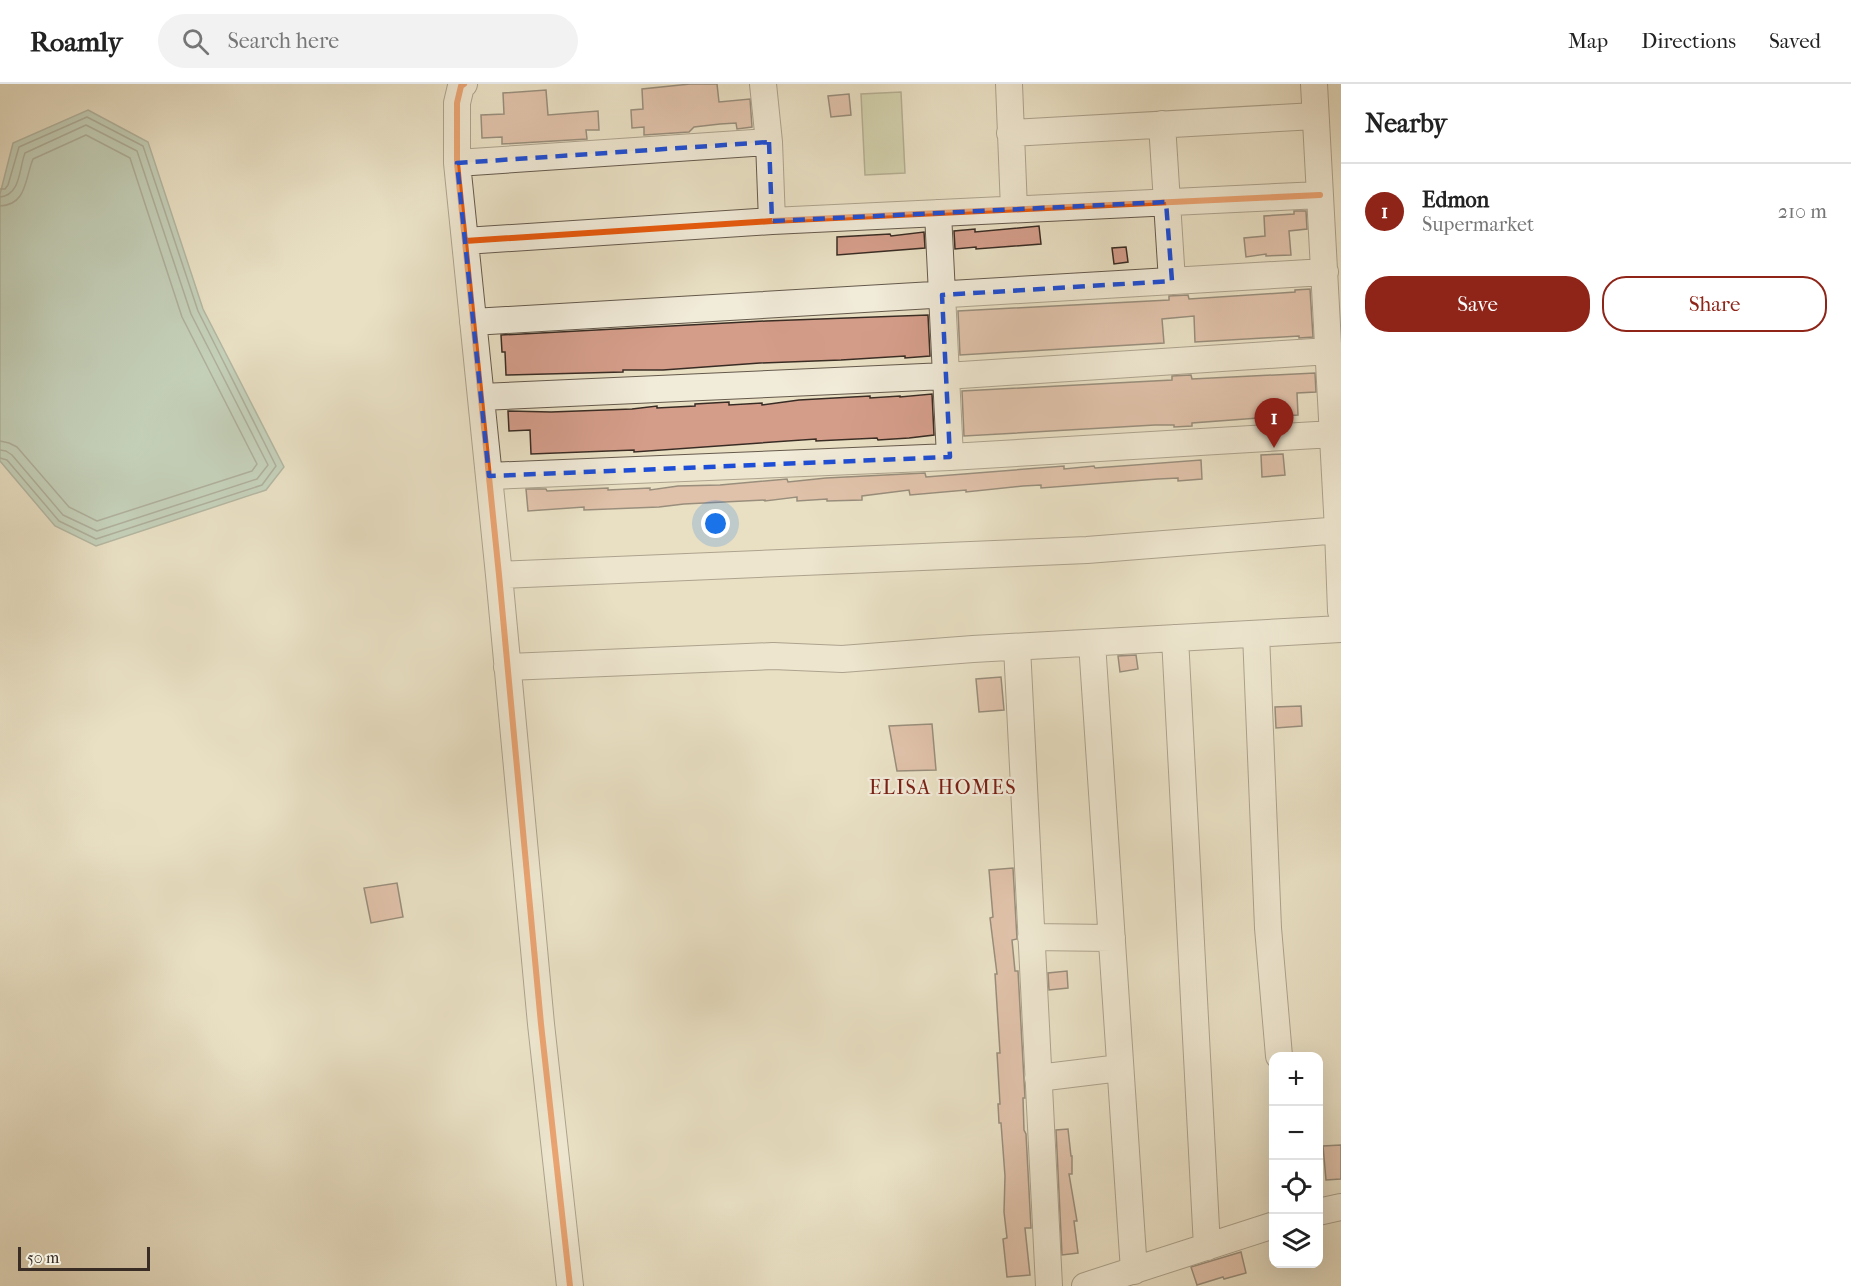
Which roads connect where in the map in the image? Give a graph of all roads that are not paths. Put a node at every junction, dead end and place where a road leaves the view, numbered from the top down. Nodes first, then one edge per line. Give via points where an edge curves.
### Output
1 (763, 84) edge
2 (1008, 84) edge
3 (1314, 84) edge
4 (462, 85) edge
5 (1315, 116) junction
6 (1162, 124) junction
7 (1010, 133) junction
8 (769, 142) junction
9 (457, 163) junction
10 (1320, 195) junction
11 (1166, 202) junction
12 (1014, 209) junction
13 (938, 213) junction
14 (772, 221) junction
15 (465, 241) junction
16 (1325, 272) junction
17 (1172, 281) junction
18 (942, 295) junction
19 (473, 322) junction
20 (1329, 351) junction
21 (946, 376) junction
22 (481, 397) junction
23 (1333, 434) junction
24 (950, 457) junction
25 (489, 476) junction
26 (1340, 530) edge
27 (499, 575) junction
28 (1341, 611) edge
29 (1341, 629) edge
30 (1256, 634) junction
31 (1175, 638) junction
32 (1092, 643) junction
33 (1017, 647) junction
34 (507, 667) junction
35 (1031, 937) junction
36 (1112, 938) junction
37 (1279, 1052) edge
38 (1120, 1068) junction
39 (1038, 1078) junction
40 (1341, 1207) edge
41 (1323, 1211) edge
42 (1269, 1227) edge
43 (1207, 1247) junction
44 (1134, 1271) junction
45 (570, 1286) edge
46 (1049, 1286) edge
47 (1085, 1286) edge

1 - 8 street
2 - 7 street
3 - 5 street
4 - 9 street via 457,103
5 - 6 street
5 - 10 street
6 - 7 street
6 - 11 street
7 - 12 street
8 - 9 street
8 - 14 street
9 - 15 street
10 - 11 street
10 - 16 street
11 - 12 street
11 - 17 street
12 - 13 street
13 - 14 street
13 - 18 street
14 - 15 street
15 - 19 street
16 - 17 street
16 - 20 street
17 - 18 street
18 - 19 street
18 - 21 street
19 - 22 street
20 - 21 street
20 - 23 street
21 - 22 street
21 - 24 street
22 - 25 street
23 - 24 street
23 - 26 street
24 - 25 street
25 - 27 street
26 - 27 street via 1087,550
26 - 28 street
27 - 34 street
29 - 30 street
30 - 31 street
30 - 37 street via 1268,928
31 - 32 street
31 - 43 street
32 - 33 street
32 - 36 street
33 - 34 street via 842,659 773,656
33 - 35 street
34 - 45 street
35 - 36 street
35 - 39 street
36 - 38 street
38 - 39 street
38 - 44 street
39 - 46 street
40 - 41 street
42 - 43 street
43 - 44 street
44 - 47 street

